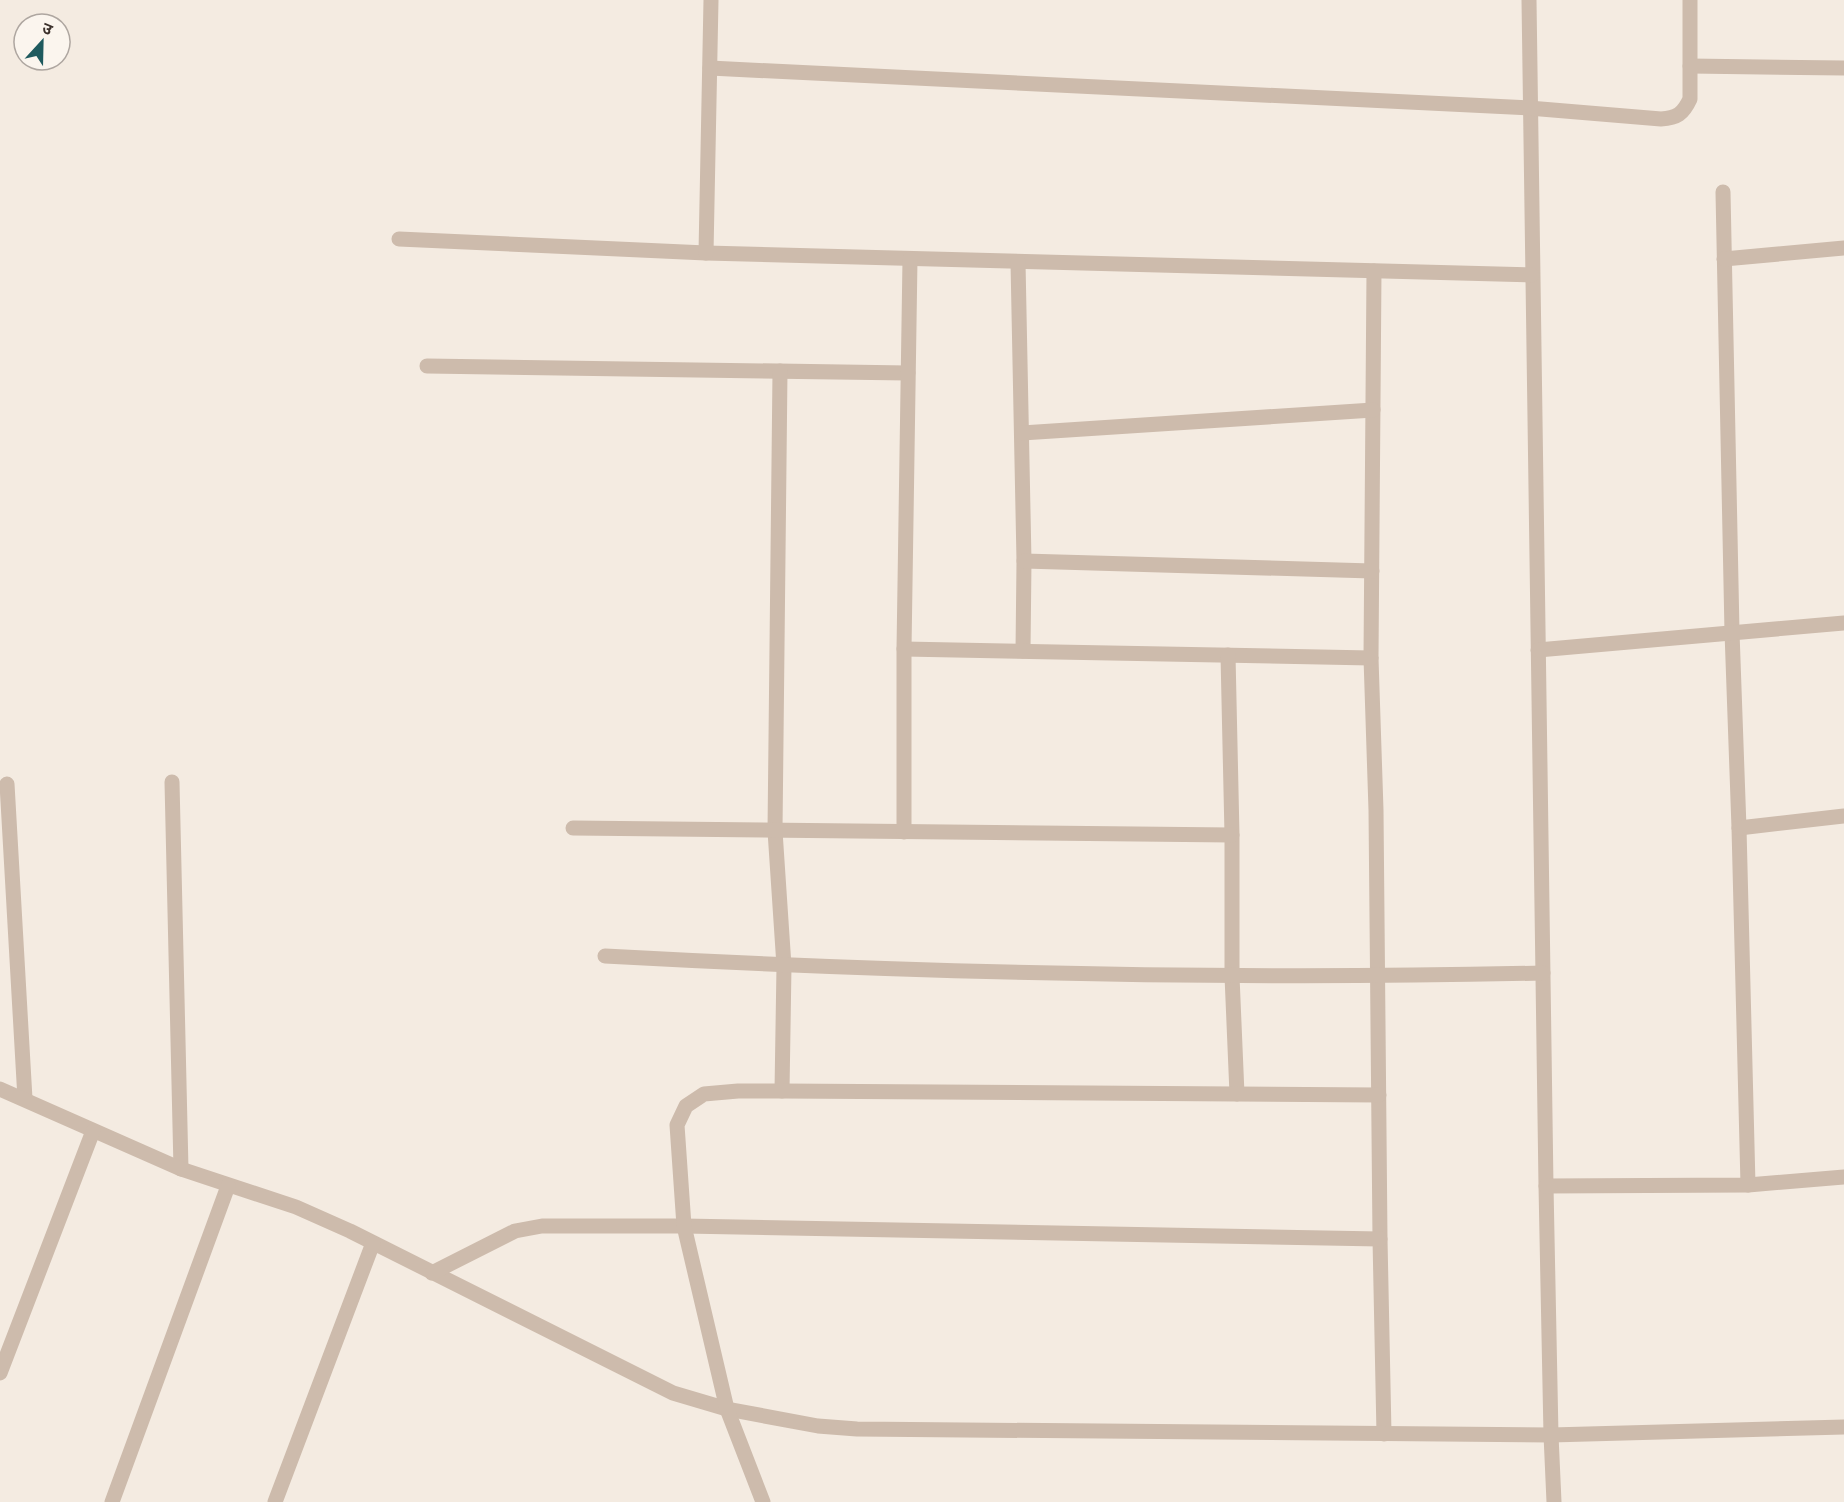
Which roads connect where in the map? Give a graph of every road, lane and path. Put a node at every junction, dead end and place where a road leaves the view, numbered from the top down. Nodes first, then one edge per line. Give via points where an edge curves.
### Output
1 (711, 0) edge
2 (1529, 0) edge
3 (1690, 0) edge
4 (1690, 66) junction
5 (710, 68) junction
6 (1844, 68) edge
7 (1529, 108) junction
8 (1722, 192) dead end
9 (399, 239) dead end
10 (1844, 248) edge
11 (706, 253) junction
12 (910, 259) junction
13 (1724, 259) junction
14 (1018, 262) junction
15 (1374, 271) junction
16 (1532, 275) junction
17 (428, 366) dead end
18 (780, 371) junction
19 (908, 373) junction
20 (1373, 410) junction
21 (1022, 434) junction
22 (1024, 561) junction
23 (1372, 571) junction
24 (1844, 623) edge
25 (1732, 632) junction
26 (904, 649) junction
27 (1538, 650) junction
28 (1023, 651) junction
29 (1228, 656) junction
30 (1371, 658) junction
31 (172, 782) dead end
32 (7, 784) dead end
33 (1844, 816) edge
34 (573, 828) dead end
35 (1739, 828) junction
36 (776, 831) junction
37 (904, 832) junction
38 (1232, 835) junction
39 (605, 956) dead end
40 (784, 966) junction
41 (1543, 974) junction
42 (1232, 976) junction
43 (1378, 977) junction
44 (0, 1089) edge
45 (782, 1090) junction
46 (1237, 1094) junction
47 (1379, 1095) junction
48 (25, 1100) junction
49 (93, 1131) junction
50 (181, 1169) junction
51 (1844, 1177) edge
52 (1748, 1185) junction
53 (228, 1186) junction
54 (1546, 1186) junction
55 (684, 1226) junction
56 (1380, 1239) junction
57 (373, 1243) junction
58 (432, 1272) junction
59 (0, 1374) edge
60 (727, 1409) junction
61 (1844, 1426) edge
62 (1384, 1434) junction
63 (1551, 1435) junction
64 (112, 1502) edge
65 (275, 1502) edge
66 (763, 1502) edge
67 (1554, 1502) edge

1 - 5 street
2 - 7 street
3 - 4 street
4 - 6 street
4 - 7 street via 1690,99 1683,113 1674,118
5 - 7 street
5 - 11 street
7 - 16 street
8 - 13 street
9 - 11 street
10 - 13 street
11 - 12 street
12 - 14 street
12 - 19 street
13 - 25 street
14 - 15 street
14 - 21 street
15 - 16 street
15 - 20 street
16 - 27 street
17 - 18 street
18 - 19 street
18 - 36 street
19 - 26 street
20 - 21 street
20 - 23 street
21 - 22 street
22 - 23 street
22 - 28 street
23 - 30 street
24 - 25 street
25 - 27 street
25 - 35 street
26 - 28 street
26 - 37 street
27 - 41 street
28 - 29 street
29 - 30 street
29 - 38 street
30 - 43 street
31 - 50 street
32 - 48 street
33 - 35 street
34 - 36 street
35 - 52 street
36 - 37 street
36 - 40 street
37 - 38 street
38 - 42 street
39 - 40 street
40 - 42 street
40 - 45 street
41 - 43 street
41 - 54 street
42 - 43 street
42 - 46 street
43 - 47 street
44 - 48 street
45 - 46 street
45 - 55 street via 704,1094 686,1106 678,1125
46 - 47 street
47 - 56 street
48 - 49 street
49 - 50 street
49 - 59 street
50 - 53 street
51 - 52 street
52 - 54 street
53 - 57 street via 296,1207
53 - 64 street
54 - 63 street
55 - 56 street
55 - 58 street via 542,1226 515,1231
55 - 60 street
56 - 62 street
57 - 58 street
57 - 65 street
58 - 60 street via 673,1392
60 - 62 street via 857,1429
60 - 66 street
61 - 63 street
62 - 63 street
63 - 67 street

